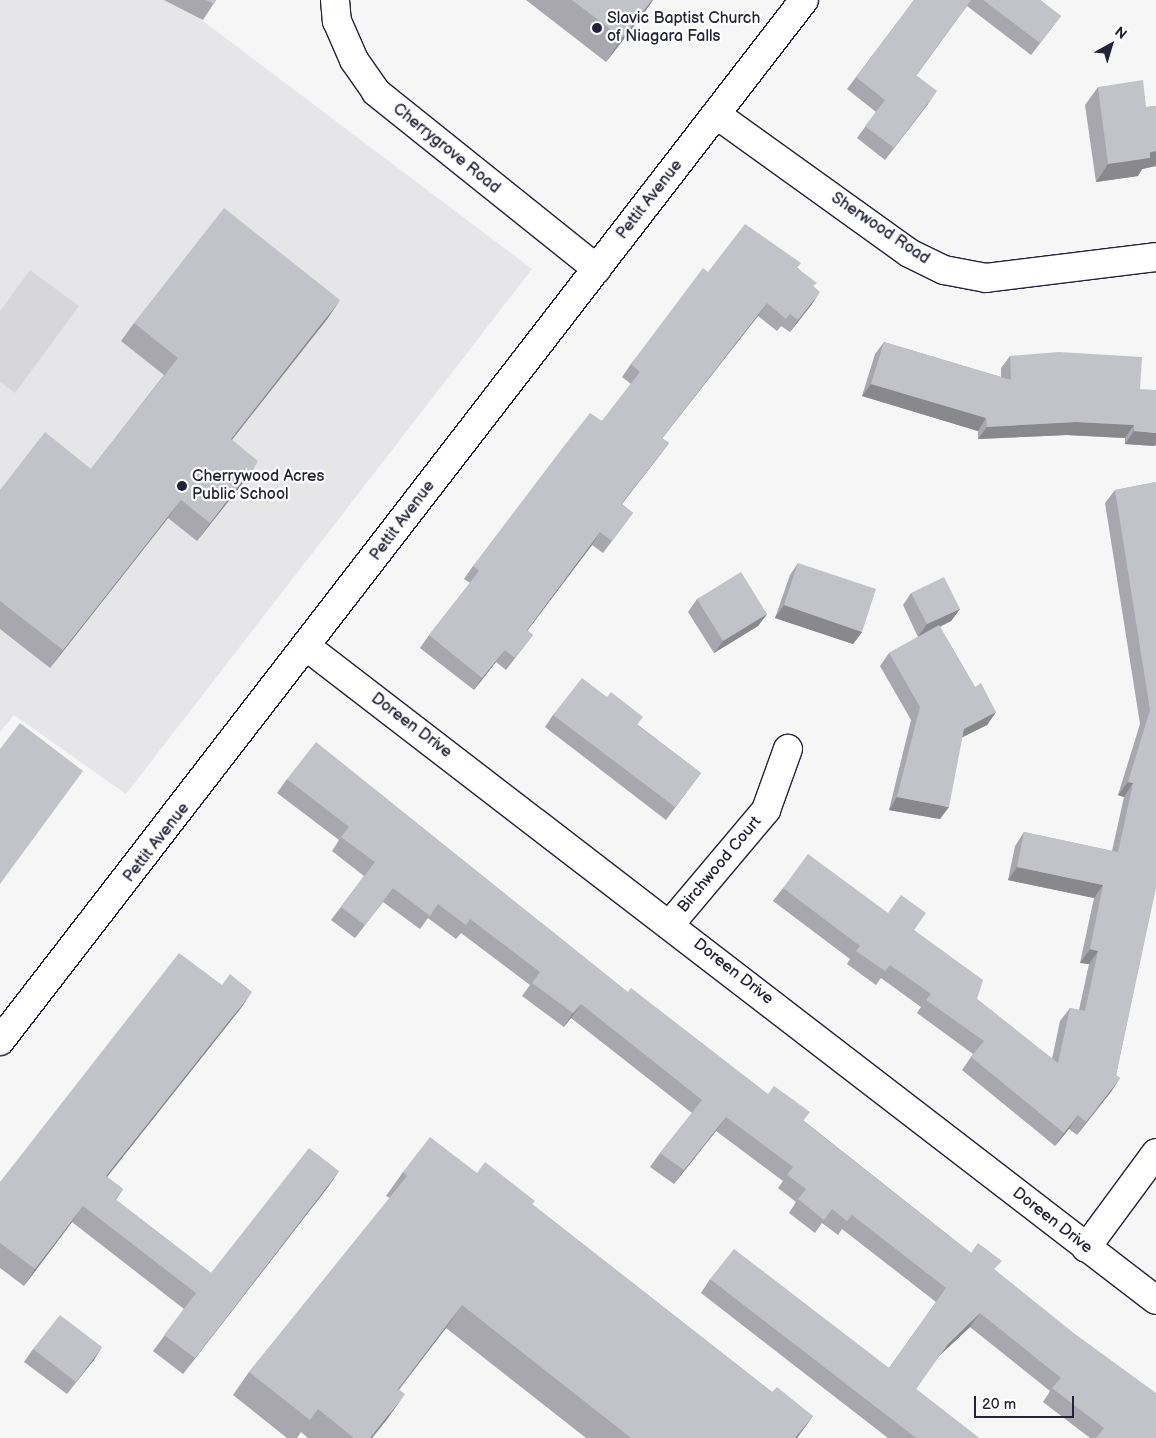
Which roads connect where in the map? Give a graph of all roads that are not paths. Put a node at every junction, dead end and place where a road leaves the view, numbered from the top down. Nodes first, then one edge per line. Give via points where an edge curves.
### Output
1 (334, 0) edge
2 (804, 0) edge
3 (717, 115) junction
4 (1156, 257) edge
5 (597, 268) junction
6 (307, 647) junction
7 (788, 749) dead end
8 (671, 923) junction
9 (0, 1041) edge
10 (1156, 1153) edge
11 (1086, 1248) junction
12 (1156, 1300) edge

1 - 5 street, Cherrygrove Road via 337,21 354,60 376,92
2 - 3 street, Pettit Avenue
3 - 4 street, Sherwood Road via 909,253 944,270 986,278
3 - 5 street, Pettit Avenue
5 - 6 street, Pettit Avenue
6 - 8 street, Doreen Drive
6 - 9 street, Pettit Avenue
7 - 8 street, Birchwood Court via 766,810
8 - 11 street, Doreen Drive
10 - 11 street
11 - 12 street, Doreen Drive

